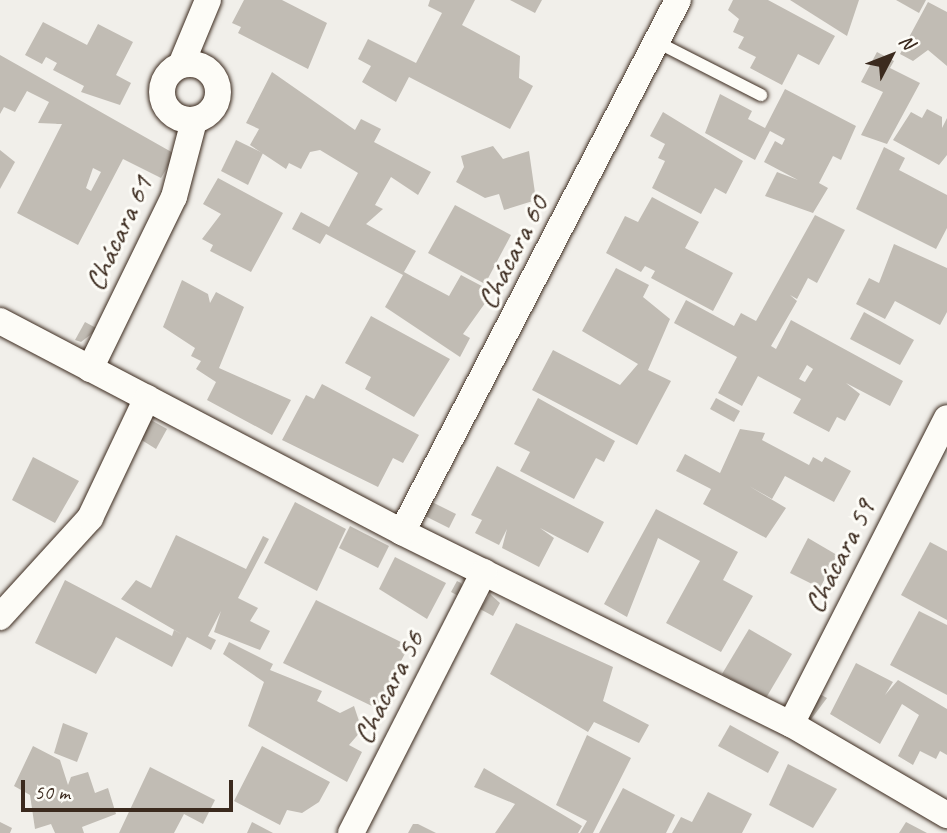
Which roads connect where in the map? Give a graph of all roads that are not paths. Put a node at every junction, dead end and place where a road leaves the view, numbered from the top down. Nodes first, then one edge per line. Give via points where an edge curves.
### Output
1 (208, 0) edge
2 (678, 0) edge
3 (657, 42) junction
4 (181, 65) junction
5 (761, 94) dead end
6 (194, 121) junction
7 (0, 321) edge
8 (90, 369) junction
9 (147, 398) junction
10 (947, 418) edge
11 (402, 532) junction
12 (484, 572) junction
13 (0, 617) edge
14 (791, 723) junction
15 (947, 815) edge
16 (351, 833) edge

1 - 4 street via 189,33
2 - 3 street, Chácara 60
3 - 5 lane
3 - 11 street, Chácara 60
4 - 6 street via 165,78 162,99 174,116
4 - 6 street, Chácara 61 via 202,67 216,81 217,102
6 - 8 street, Chácara 61 via 174,197
7 - 8 street
8 - 9 street
9 - 11 street
9 - 13 street via 90,518
10 - 14 street, Chácara 59
11 - 12 street
12 - 14 street
12 - 16 street, Chácara 56
14 - 15 street

